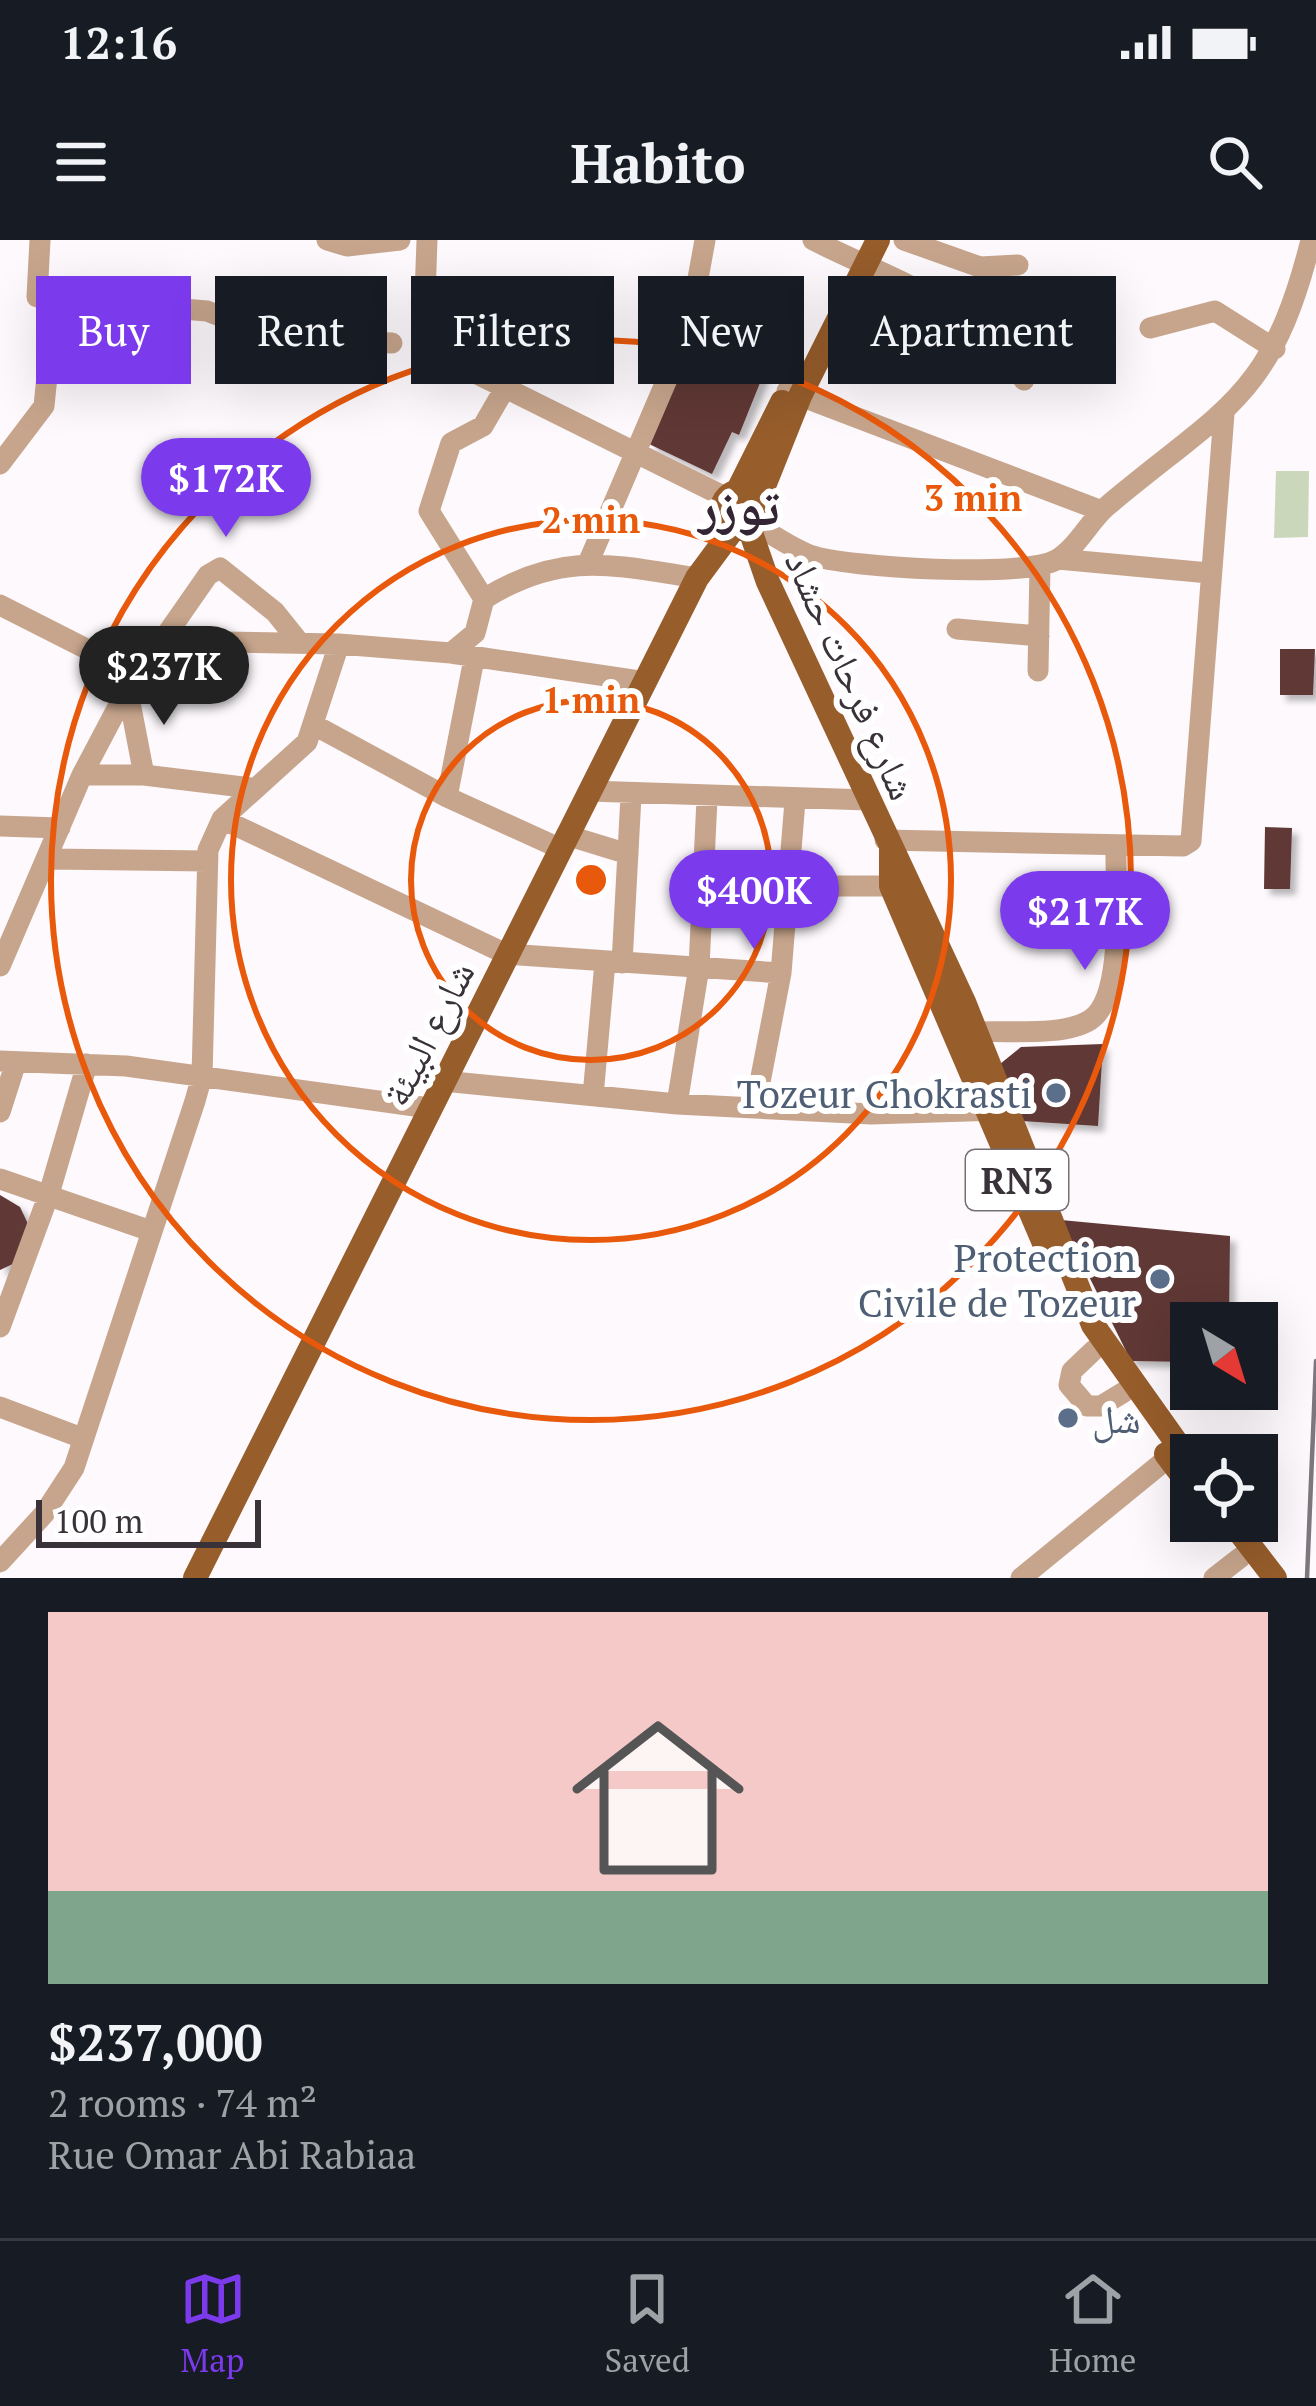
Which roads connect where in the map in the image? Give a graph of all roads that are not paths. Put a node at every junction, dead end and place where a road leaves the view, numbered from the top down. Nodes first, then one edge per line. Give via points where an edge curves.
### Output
1 (40, 240) edge
2 (327, 240) edge
3 (400, 240) edge
4 (427, 240) edge
5 (705, 240) edge
6 (813, 240) edge
7 (878, 240) edge
8 (904, 240) edge
9 (1311, 240) edge
10 (864, 257) edge
11 (1018, 265) dead end
12 (39, 276) edge
13 (898, 276) edge
14 (191, 310) edge
15 (1150, 328) dead end
16 (392, 343) dead end
17 (1275, 349) junction
18 (46, 384) edge
19 (505, 388) junction
20 (794, 394) junction
21 (1224, 414) junction
22 (634, 453) junction
23 (0, 464) edge
24 (1102, 511) junction
25 (743, 512) junction
26 (589, 561) junction
27 (1049, 563) junction
28 (1209, 573) junction
29 (697, 578) junction
30 (484, 599) junction
31 (0, 605) edge
32 (957, 628) dead end
33 (1039, 636) junction
34 (162, 641) junction
35 (299, 642) junction
36 (339, 644) junction
37 (463, 656) junction
38 (1038, 671) dead end
39 (131, 682) junction
40 (646, 682) junction
41 (316, 726) junction
42 (82, 775) junction
43 (144, 776) junction
44 (251, 788) junction
45 (589, 791) junction
46 (631, 796) junction
47 (446, 797) junction
48 (707, 799) junction
49 (868, 800) junction
50 (795, 801) junction
51 (222, 819) junction
52 (0, 826) edge
53 (60, 828) junction
54 (563, 841) junction
55 (888, 846) junction
56 (1116, 846) junction
57 (628, 854) junction
58 (50, 859) junction
59 (207, 861) junction
60 (788, 886) junction
61 (891, 886) junction
62 (506, 954) junction
63 (613, 963) junction
64 (0, 967) edge
65 (699, 967) junction
66 (781, 973) junction
67 (953, 1005) junction
68 (976, 1032) junction
69 (8, 1061) edge
70 (87, 1064) junction
71 (202, 1076) junction
72 (443, 1081) junction
73 (593, 1096) junction
74 (677, 1104) junction
75 (429, 1108) junction
76 (754, 1108) junction
77 (997, 1111) junction
78 (0, 1112) edge
79 (0, 1179) edge
80 (49, 1193) junction
81 (148, 1230) junction
82 (0, 1327) edge
83 (1094, 1350) junction
84 (1124, 1392) junction
85 (0, 1407) edge
86 (82, 1438) junction
87 (1170, 1441) edge
88 (1170, 1445) edge
89 (1170, 1464) edge
90 (1231, 1542) edge
91 (1247, 1542) edge
92 (0, 1562) edge
93 (1249, 1568) edge
94 (195, 1578) edge
95 (1022, 1578) edge
96 (1214, 1578) edge
97 (1275, 1578) edge

1 - 12 street
2 - 3 street
4 - 19 street via 428,338 441,356
5 - 22 street via 688,328
6 - 10 street
7 - 10 main road
8 - 11 street via 980,267
9 - 17 street
10 - 13 street
10 - 20 main road
14 - 16 street via 301,348
15 - 17 street via 1215,311
17 - 21 street
18 - 23 street via 44,406
19 - 22 street
19 - 30 street via 483,426 451,443 429,511
20 - 24 street
20 - 25 main road
21 - 24 street
21 - 28 street
22 - 25 street
22 - 26 street
24 - 27 street
25 - 27 street via 808,554 840,562 950,569
25 - 29 main road, شارع البيئة
25 - 49 main road, شارع فرحات حشاد / RN3
26 - 29 street
26 - 30 street
27 - 28 street
27 - 33 street
28 - 56 street via 1193,836 1183,846
29 - 40 main road, شارع البيئة
30 - 37 street
31 - 39 street
32 - 33 street
33 - 38 street
34 - 35 street
34 - 35 street via 220,568
34 - 39 street
35 - 36 street
36 - 37 street
36 - 41 street
37 - 40 street
37 - 47 street
39 - 42 street
39 - 43 street
40 - 45 main road, شارع البيئة
41 - 44 street via 292,759
41 - 47 street
42 - 43 street
42 - 53 street
43 - 44 street
44 - 51 street
45 - 46 street
45 - 54 main road, شارع البيئة
46 - 48 street
46 - 57 street
47 - 54 street
48 - 50 street
48 - 65 street
49 - 50 street
49 - 55 main road, شارع فرحات حشاد / RN3
50 - 60 street
51 - 59 street
51 - 62 street
52 - 53 street
53 - 58 street
54 - 57 street
54 - 62 main road, شارع البيئة
55 - 56 street
55 - 61 main road, شارع فرحات حشاد / RN3
55 - 67 main road, شارع فرحات حشاد / RN3 via 906,871
56 - 68 street via 1113,988 1101,1010 1087,1023
57 - 63 street
58 - 59 street
58 - 64 street
59 - 71 street
60 - 61 street
60 - 66 street
61 - 67 main road, شارع فرحات حشاد / RN3
62 - 63 street
62 - 72 main road, شارع البيئة
63 - 65 street
63 - 73 street
65 - 66 street
65 - 74 street
66 - 76 street
67 - 68 main road, شارع فرحات حشاد / RN3
67 - 77 main road, شارع فرحات حشاد / RN3
68 - 77 main road, شارع فرحات حشاد / RN3
69 - 70 street
69 - 78 street
70 - 71 street
70 - 80 street
71 - 75 street
71 - 81 street
72 - 73 street
72 - 75 main road, شارع البيئة
73 - 74 street
74 - 76 street
75 - 94 main road, شارع البيئة
76 - 77 street
77 - 83 main road, شارع فرحات حشاد / RN3 via 1077,1326
77 - 87 main road, شارع فرحات حشاد / RN3 via 1094,1325
79 - 80 street
80 - 81 street
80 - 82 street
81 - 86 street
83 - 84 main road, شارع فرحات حشاد / RN3
83 - 84 street via 1069,1385 1087,1406
84 - 88 main road, شارع فرحات حشاد / RN3
85 - 86 street
86 - 92 street via 62,1492
89 - 95 street
90 - 93 main road
91 - 97 main road
93 - 96 street

